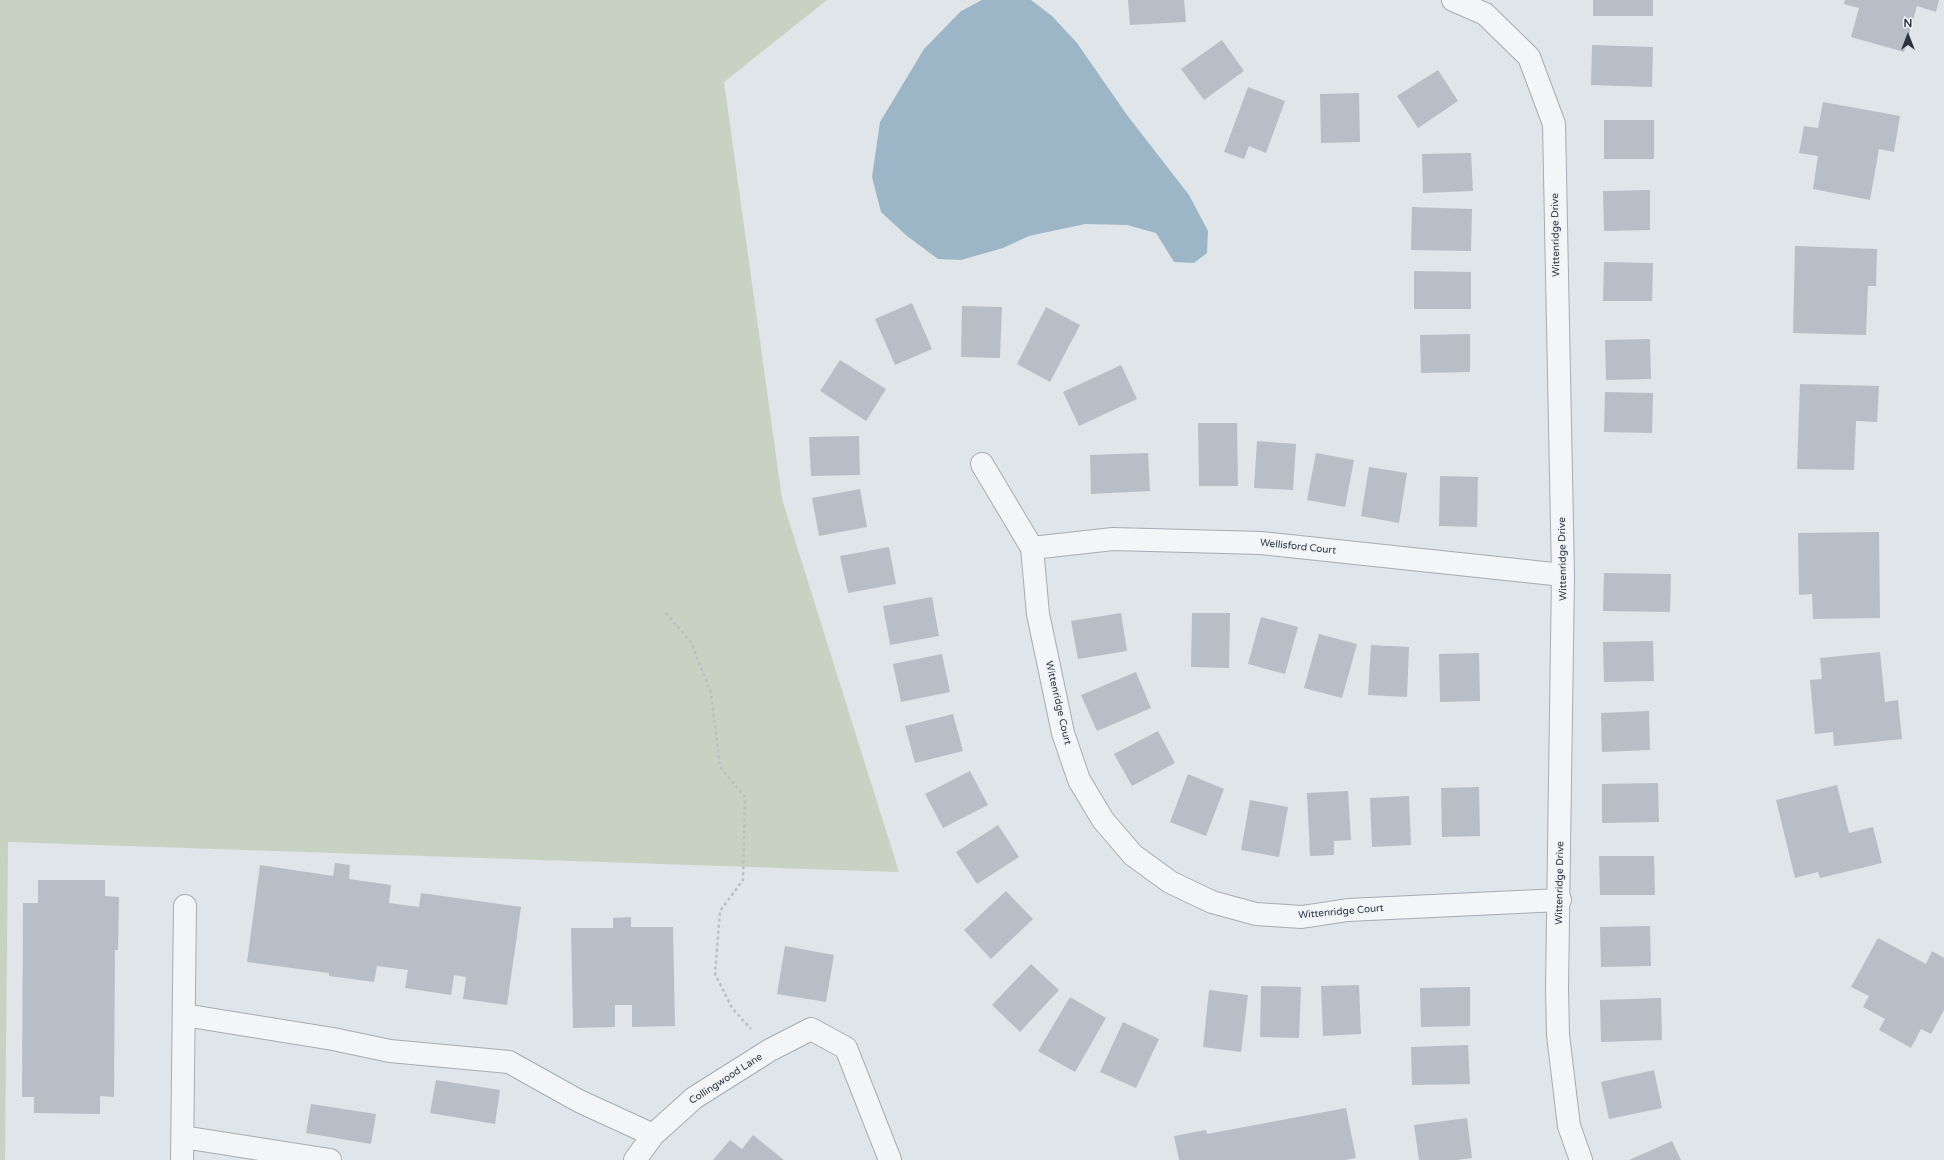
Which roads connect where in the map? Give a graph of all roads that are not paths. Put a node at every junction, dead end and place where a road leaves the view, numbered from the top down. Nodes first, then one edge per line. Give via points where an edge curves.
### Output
1 (1453, 0) edge
2 (982, 464) dead end
3 (1032, 548) junction
4 (1563, 575) junction
5 (1560, 900) junction
6 (185, 906) dead end
7 (184, 1014) junction
8 (653, 1135) junction
9 (183, 1138) junction
10 (182, 1160) edge
11 (330, 1160) edge
12 (635, 1160) edge
13 (890, 1160) edge
14 (1581, 1160) edge

1 - 4 street, Wittenridge Drive via 1484,14 1529,57 1554,124
2 - 3 street, Wittenridge Court
3 - 4 street, Wellisford Court via 1113,539 1261,542
3 - 5 street, Wittenridge Court via 1040,621 1063,733 1079,780 1103,820 1133,855 1170,882 1212,902 1256,914 1302,917 1348,910
4 - 5 street, Wittenridge Drive
5 - 14 street, Wittenridge Drive via 1558,1035 1569,1126
6 - 7 street
7 - 8 street via 390,1051 509,1062 579,1101
7 - 9 street
8 - 12 street, Collingwood Lane
8 - 13 street, Collingwood Lane via 694,1098 770,1050 811,1029 846,1048
9 - 10 street
9 - 11 street

